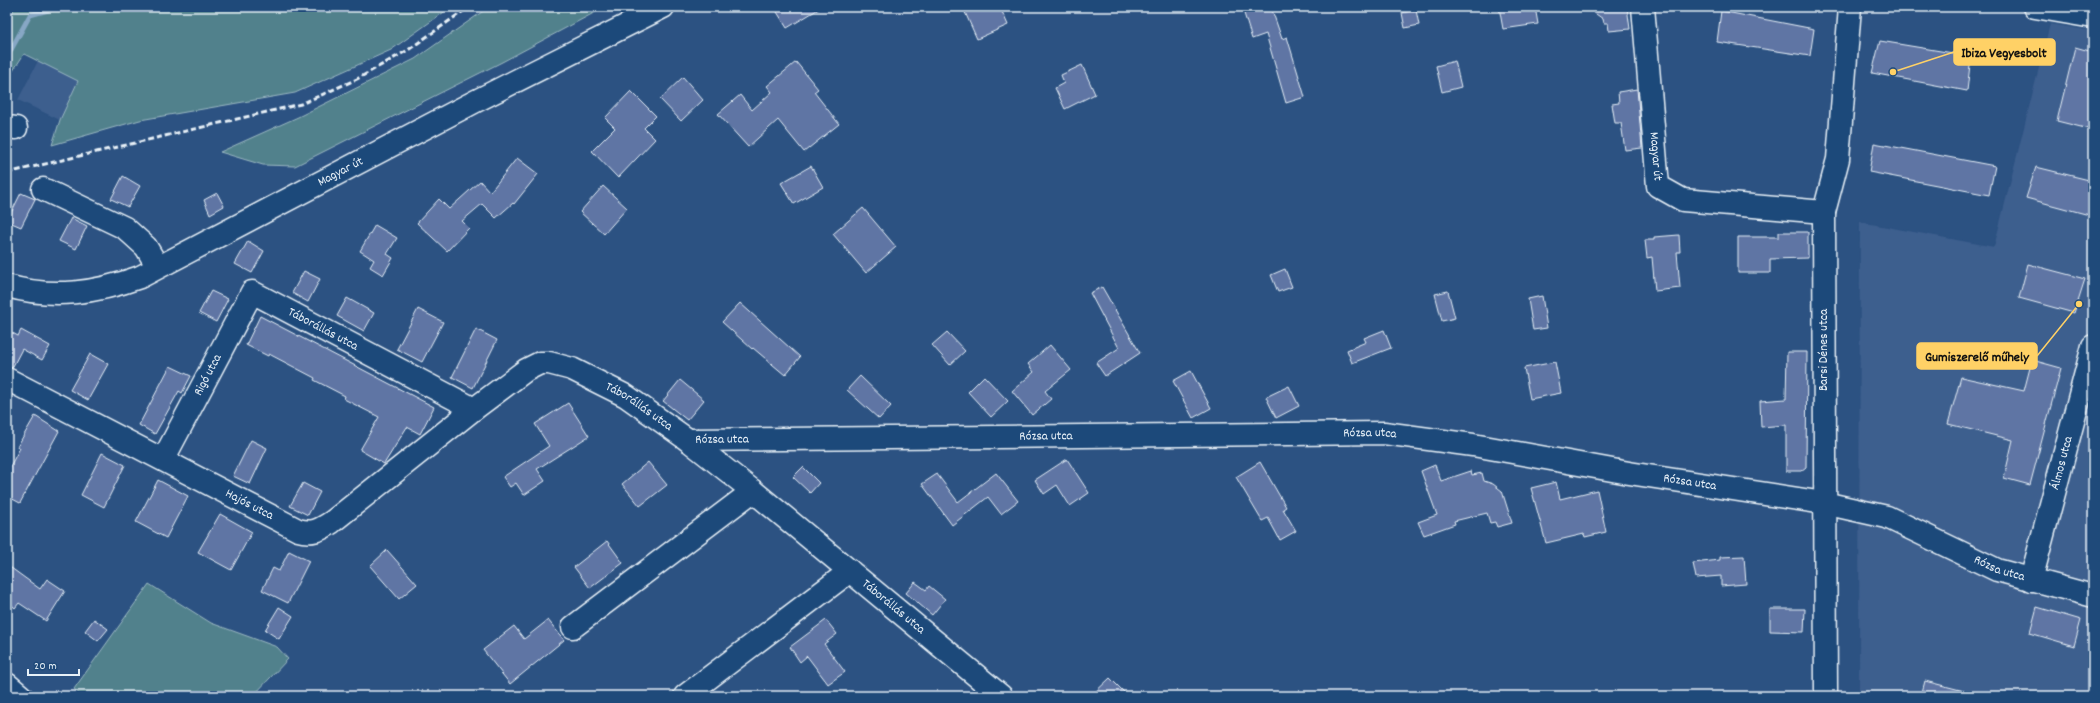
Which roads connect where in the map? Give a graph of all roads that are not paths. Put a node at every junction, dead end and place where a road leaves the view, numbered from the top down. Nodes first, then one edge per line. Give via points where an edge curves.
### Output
1 (664, 7) edge
2 (1643, 7) edge
3 (1850, 7) edge
4 (2035, 7) edge
5 (2093, 17) edge
6 (43, 189) dead end
7 (1824, 212) junction
8 (158, 267) junction
9 (7, 286) edge
10 (252, 292) joint
11 (2093, 346) edge
12 (7, 379) edge
13 (474, 408) junction
14 (688, 440) junction
15 (164, 458) junction
16 (753, 491) junction
17 (1824, 503) junction
18 (850, 571) junction
19 (2031, 580) junction
20 (2093, 596) edge
21 (573, 627) dead end
22 (7, 684) edge
23 (21, 696) edge
24 (685, 696) edge
25 (1001, 696) edge
26 (1826, 696) edge

1 - 8 street, Magyar út via 476,101
2 - 7 street, Magyar út via 1658,186 1683,200
3 - 7 street, Barsi Dénes utca via 1838,159
4 - 5 street
6 - 8 street via 125,228 146,247
7 - 17 street, Barsi Dénes utca
8 - 9 street, Magyar út via 112,287 77,293 37,292
10 - 13 street, Táborállás utca
10 - 15 street, Rigó utca
11 - 19 street, Álmos utca
12 - 15 street, Hajós utca
13 - 14 street, Táborállás utca via 526,370 540,363 549,362 572,369 626,396
13 - 15 street, Hajós utca via 332,522 320,530 309,533 298,530
14 - 16 street, Táborállás utca
14 - 17 street, Rózsa utca via 1384,433 1472,444 1629,473
16 - 18 street, Táborállás utca
16 - 21 street
17 - 19 street, Rózsa utca via 1887,517 1997,570
17 - 26 street, Barsi Dénes utca
18 - 24 street
18 - 25 street, Táborállás utca
19 - 20 street, Rózsa utca
22 - 23 street

